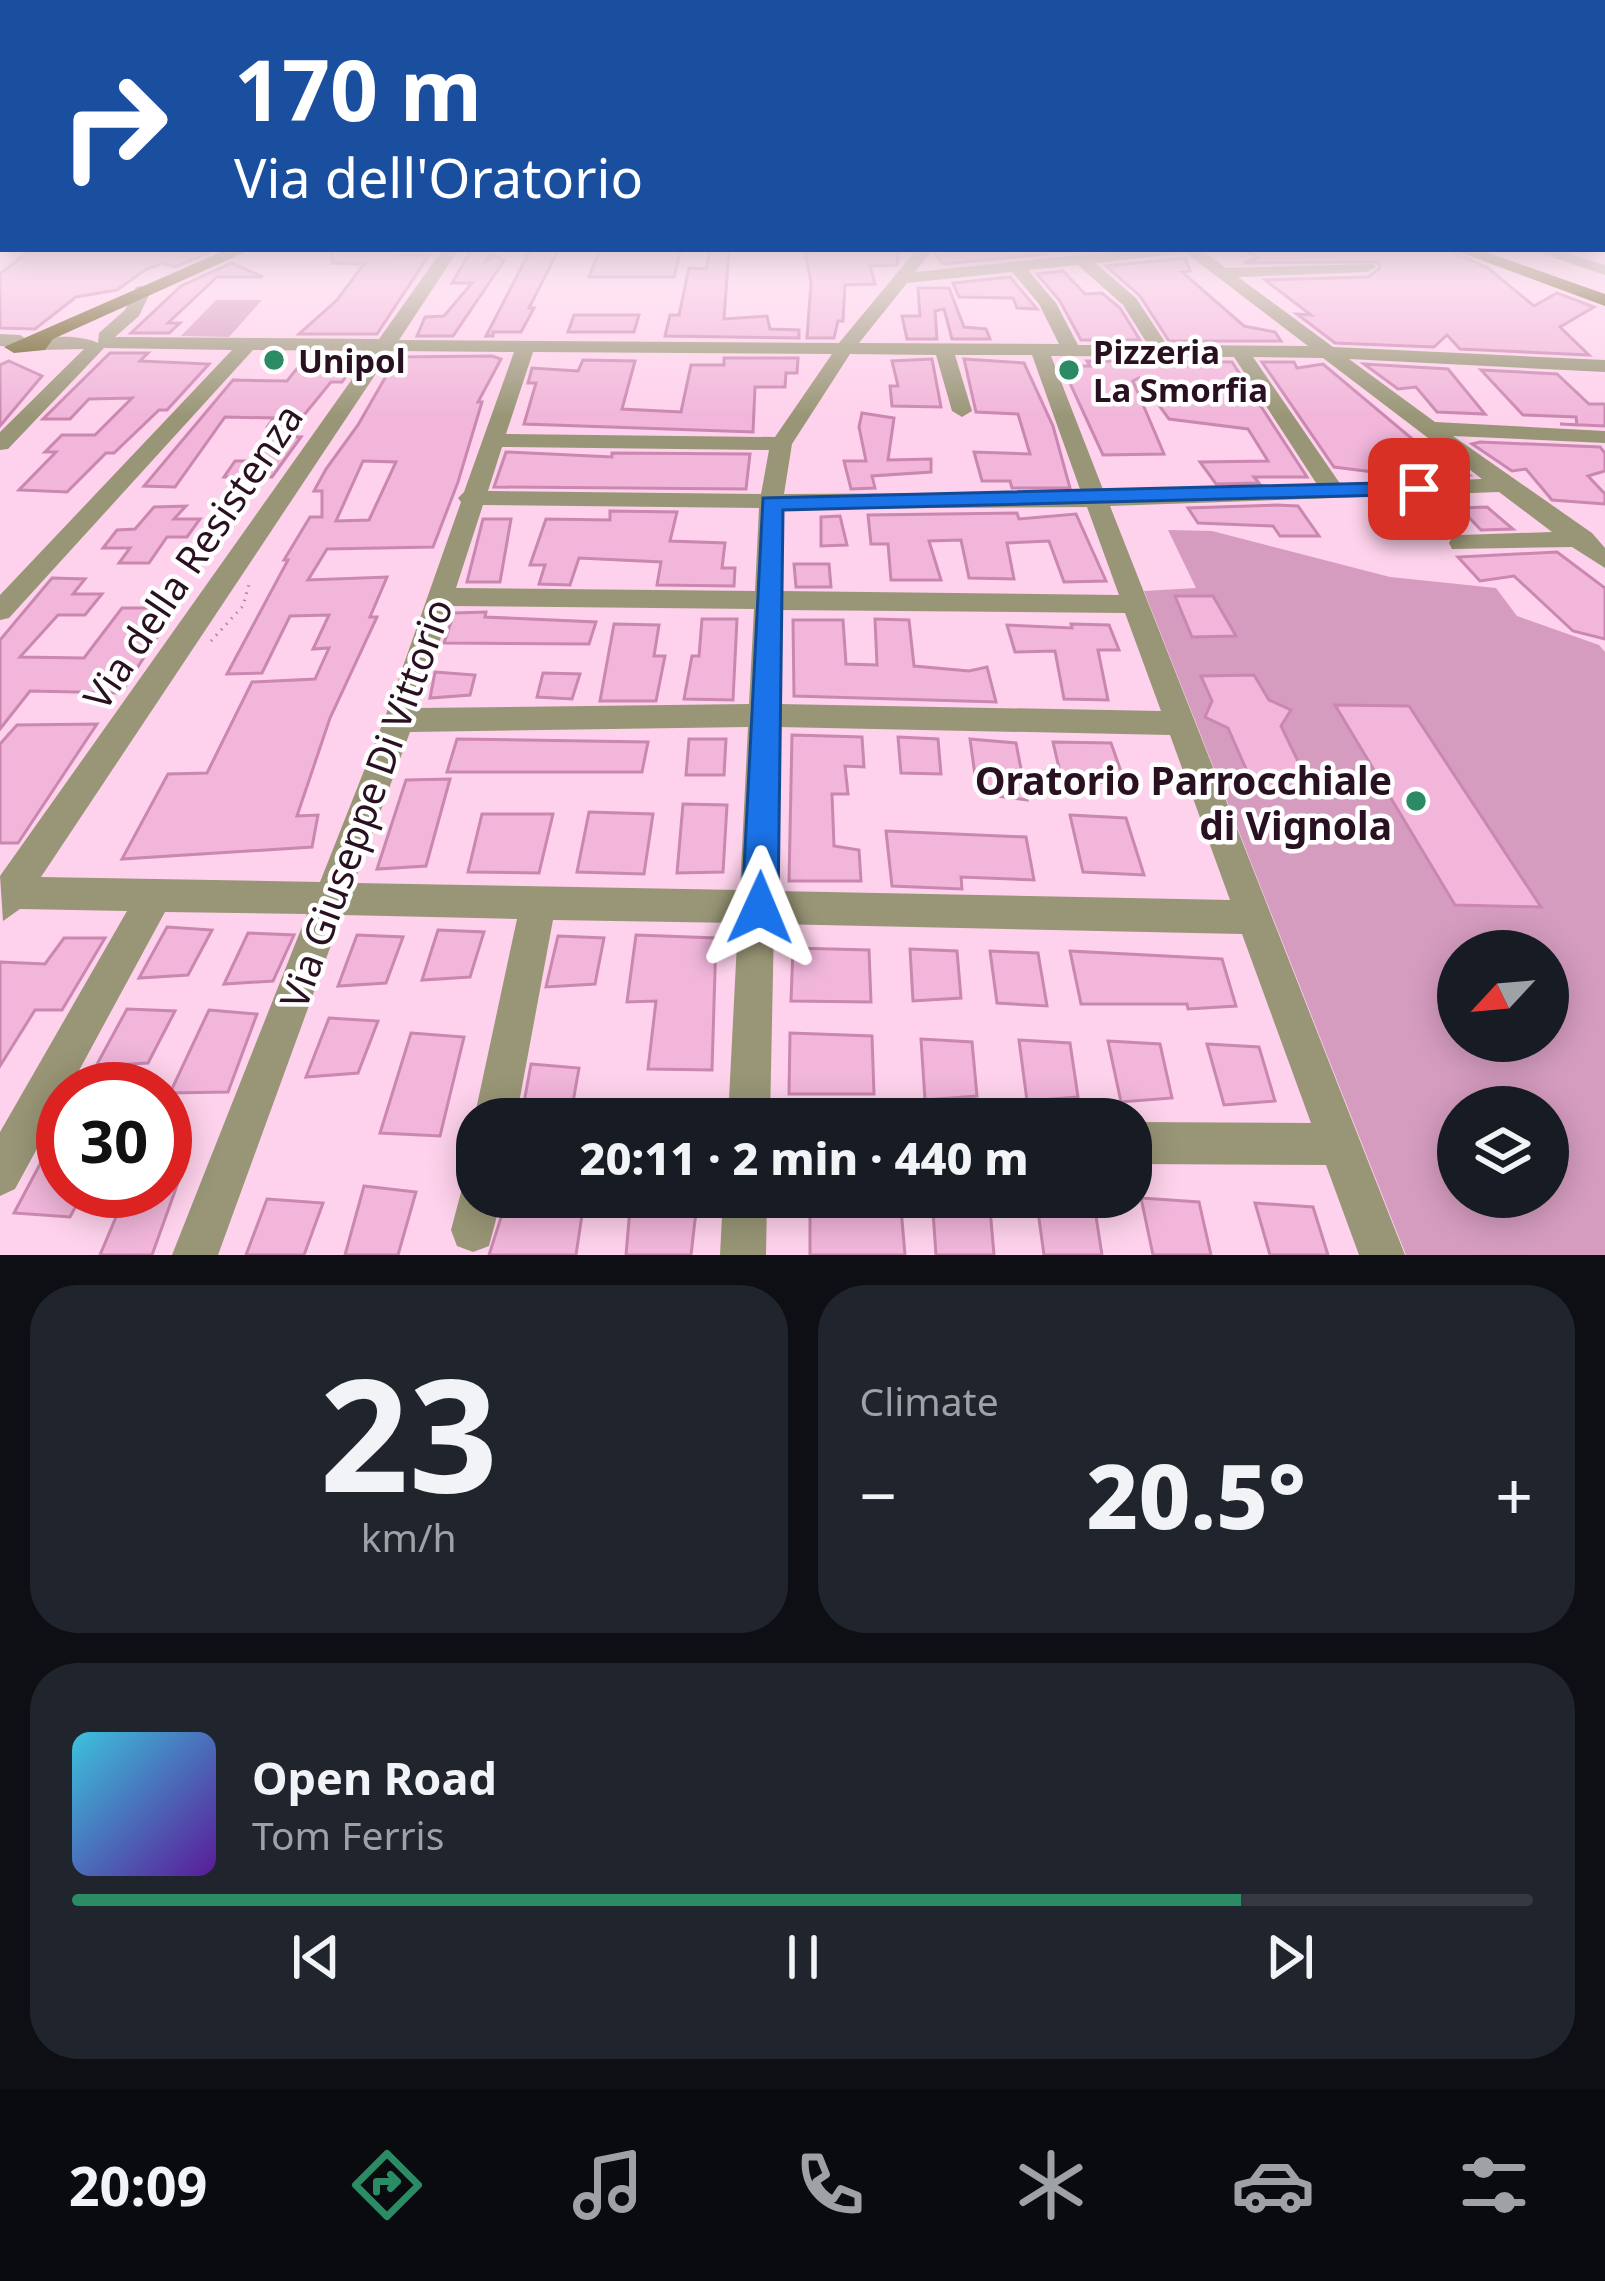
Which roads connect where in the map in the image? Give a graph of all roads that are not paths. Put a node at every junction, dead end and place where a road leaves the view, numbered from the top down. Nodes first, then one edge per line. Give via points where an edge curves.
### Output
1 (122, 300) edge
2 (138, 300) edge
3 (414, 300) edge
4 (885, 300) edge
5 (1044, 300) edge
6 (1127, 300) edge
7 (1257, 300) edge
8 (98, 343) junction
9 (19, 344) edge
10 (248, 344) junction
11 (381, 345) junction
12 (525, 347) junction
13 (845, 348) junction
14 (944, 349) junction
15 (1055, 350) junction
16 (1161, 351) junction
17 (1239, 351) junction
18 (1325, 352) junction
19 (1605, 365) edge
20 (962, 411) dead end
21 (1430, 428) junction
22 (1605, 437) edge
23 (491, 440) junction
24 (0, 444) edge
25 (781, 444) junction
26 (1502, 484) junction
27 (1335, 494) junction
28 (470, 499) junction
29 (1098, 499) junction
30 (771, 503) junction
31 (1578, 539) junction
32 (1605, 541) edge
33 (1461, 543) dead end
34 (1605, 560) edge
35 (441, 597) junction
36 (767, 601) junction
37 (1136, 604) junction
38 (0, 611) edge
39 (765, 715) junction
40 (399, 720) junction
41 (1177, 723) junction
42 (155, 894) junction
43 (4, 897) edge
44 (334, 898) junction
45 (538, 904) junction
46 (760, 908) junction
47 (1253, 917) junction
48 (499, 1098) edge
49 (750, 1098) edge
50 (1152, 1143) edge
51 (1342, 1144) junction
52 (0, 1174) edge
53 (745, 1218) edge
54 (195, 1255) edge
55 (743, 1255) edge
56 (1382, 1255) edge

1 - 9 main road
2 - 8 street
3 - 11 street, Via della Resistenza
4 - 13 street
5 - 15 street
6 - 16 street
7 - 18 street
8 - 9 street
8 - 10 street
8 - 24 street
10 - 11 street
10 - 38 street
11 - 12 street
11 - 43 street, Via della Resistenza
12 - 13 street
12 - 23 street, Via Giuseppe Di Vittorio
13 - 14 street
13 - 25 street
14 - 15 street
14 - 20 street
15 - 16 street
15 - 29 street
16 - 17 street
17 - 18 street
17 - 27 street
18 - 19 street
18 - 21 street
21 - 22 street
21 - 26 street
23 - 25 street
23 - 28 street, Via Giuseppe Di Vittorio
25 - 30 street
26 - 27 street
26 - 31 street
27 - 29 street
28 - 30 street
28 - 35 street, Via Giuseppe Di Vittorio
29 - 30 street
29 - 37 street
30 - 36 street
31 - 32 street
31 - 33 street
31 - 34 street
35 - 36 street
35 - 40 street, Via Giuseppe Di Vittorio
36 - 37 street
36 - 39 street
37 - 41 street
39 - 40 street
39 - 41 street
39 - 46 street
40 - 44 street, Via Giuseppe Di Vittorio
41 - 47 street
42 - 43 street
42 - 44 street
42 - 52 street
44 - 45 street
44 - 54 street, Via Giuseppe Di Vittorio
45 - 46 street
45 - 48 street
46 - 47 street
46 - 49 street
47 - 51 street
50 - 51 street
51 - 56 street
53 - 55 street

